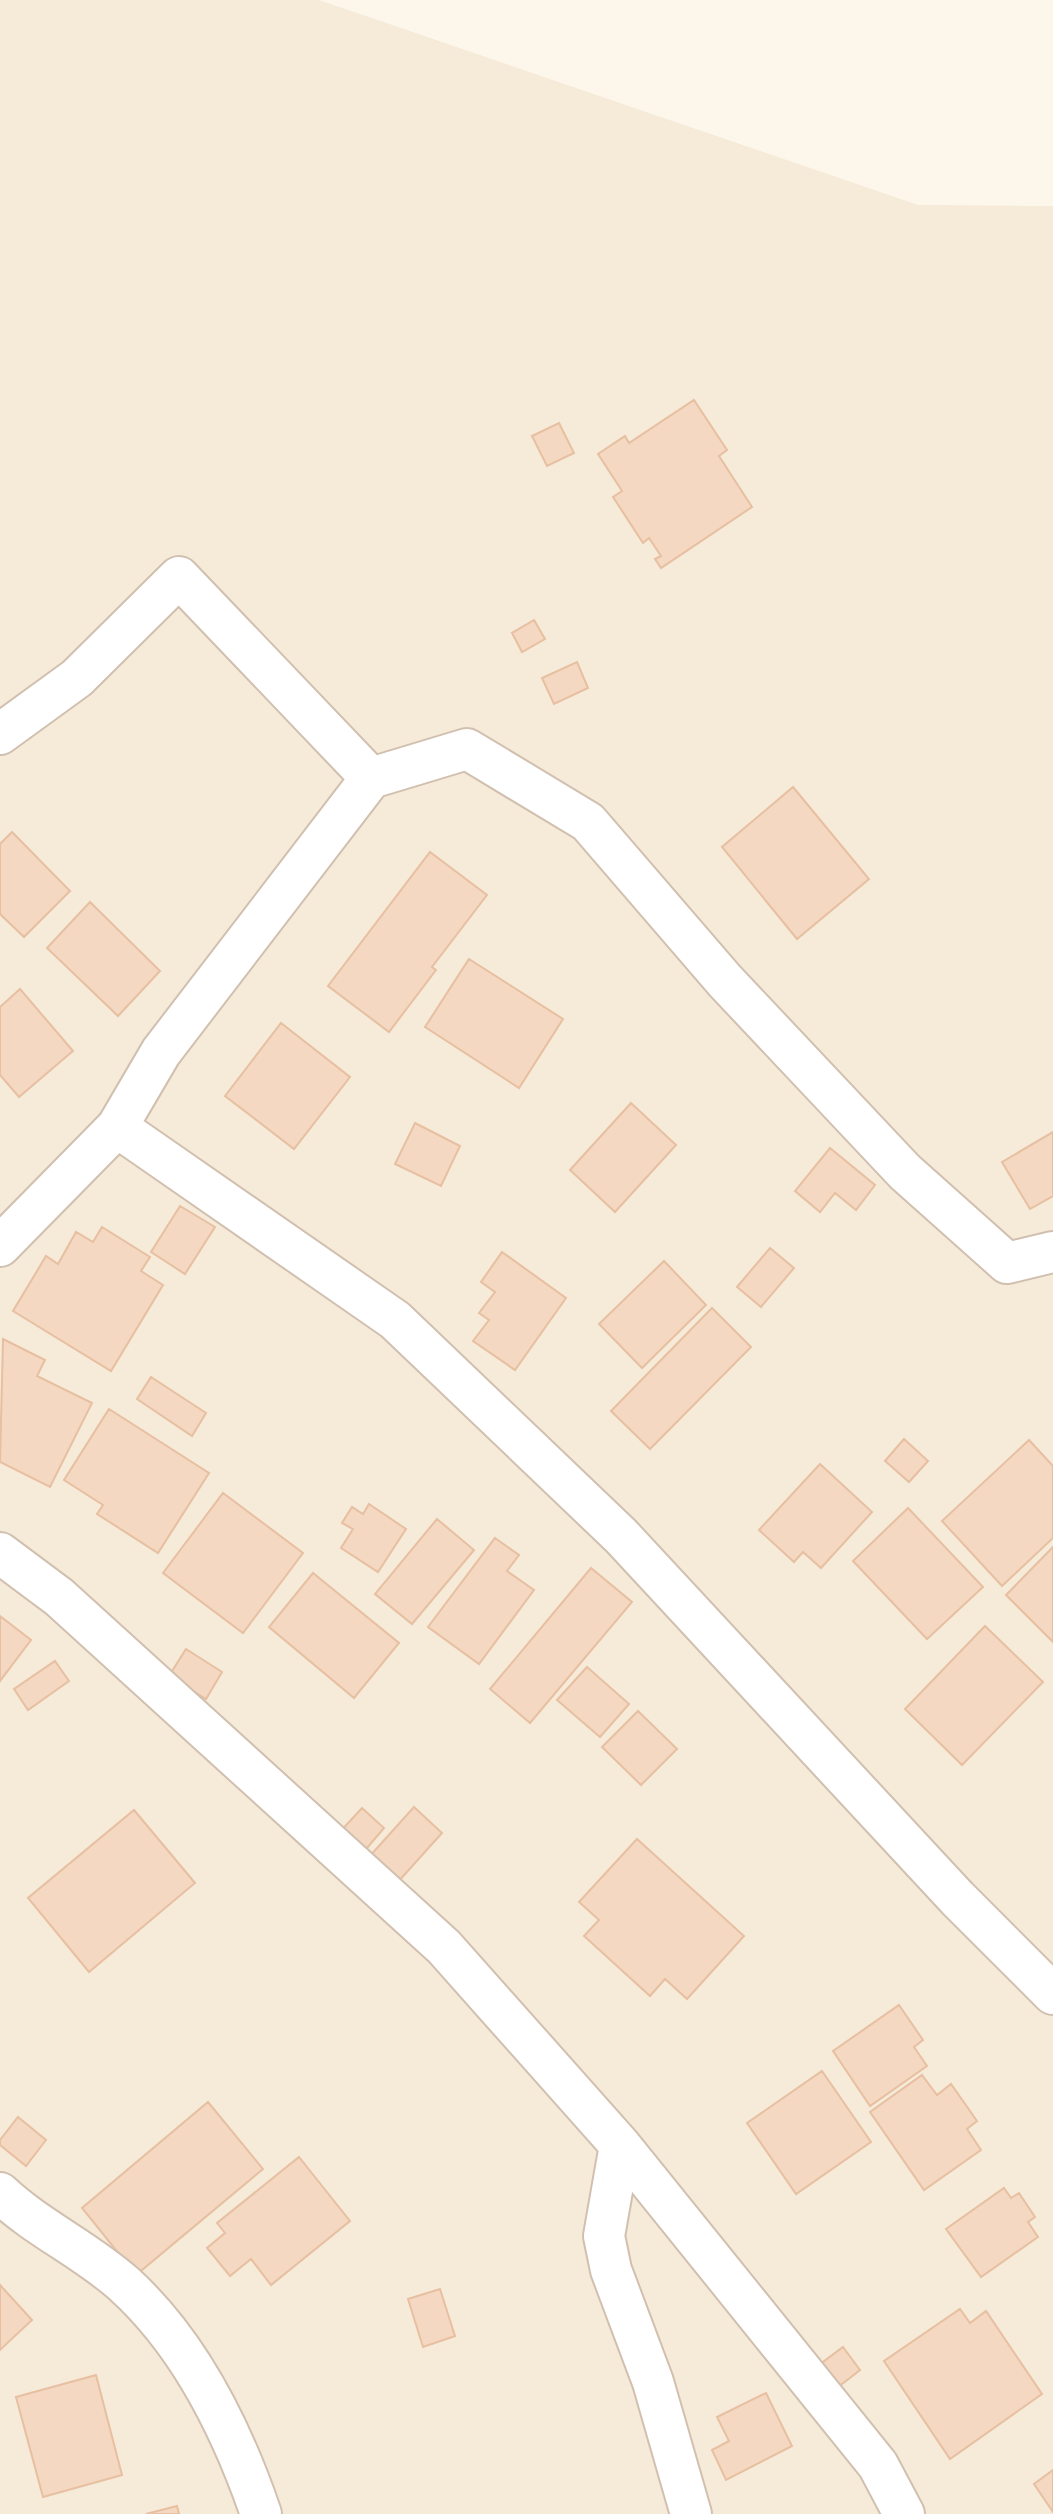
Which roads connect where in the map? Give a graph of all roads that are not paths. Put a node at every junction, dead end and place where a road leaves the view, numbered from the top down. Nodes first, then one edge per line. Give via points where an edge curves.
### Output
1 (0, 734) edge
2 (371, 778) junction
3 (117, 1127) junction
4 (0, 1246) edge
5 (1053, 1252) edge
6 (0, 1553) edge
7 (1053, 1994) edge
8 (620, 2145) junction
9 (0, 2193) edge
10 (261, 2514) edge
11 (691, 2514) edge
12 (904, 2514) edge

1 - 2 street via 77,678 179,577
2 - 3 street via 161,1052
2 - 5 street via 467,749 588,822 725,981 905,1172 1007,1263
3 - 4 street
3 - 7 street via 395,1320 621,1536
6 - 8 street via 59,1597 444,1947
8 - 11 street via 604,2236
8 - 12 street via 878,2465
9 - 10 street via 124,2285 177,2345 239,2448

